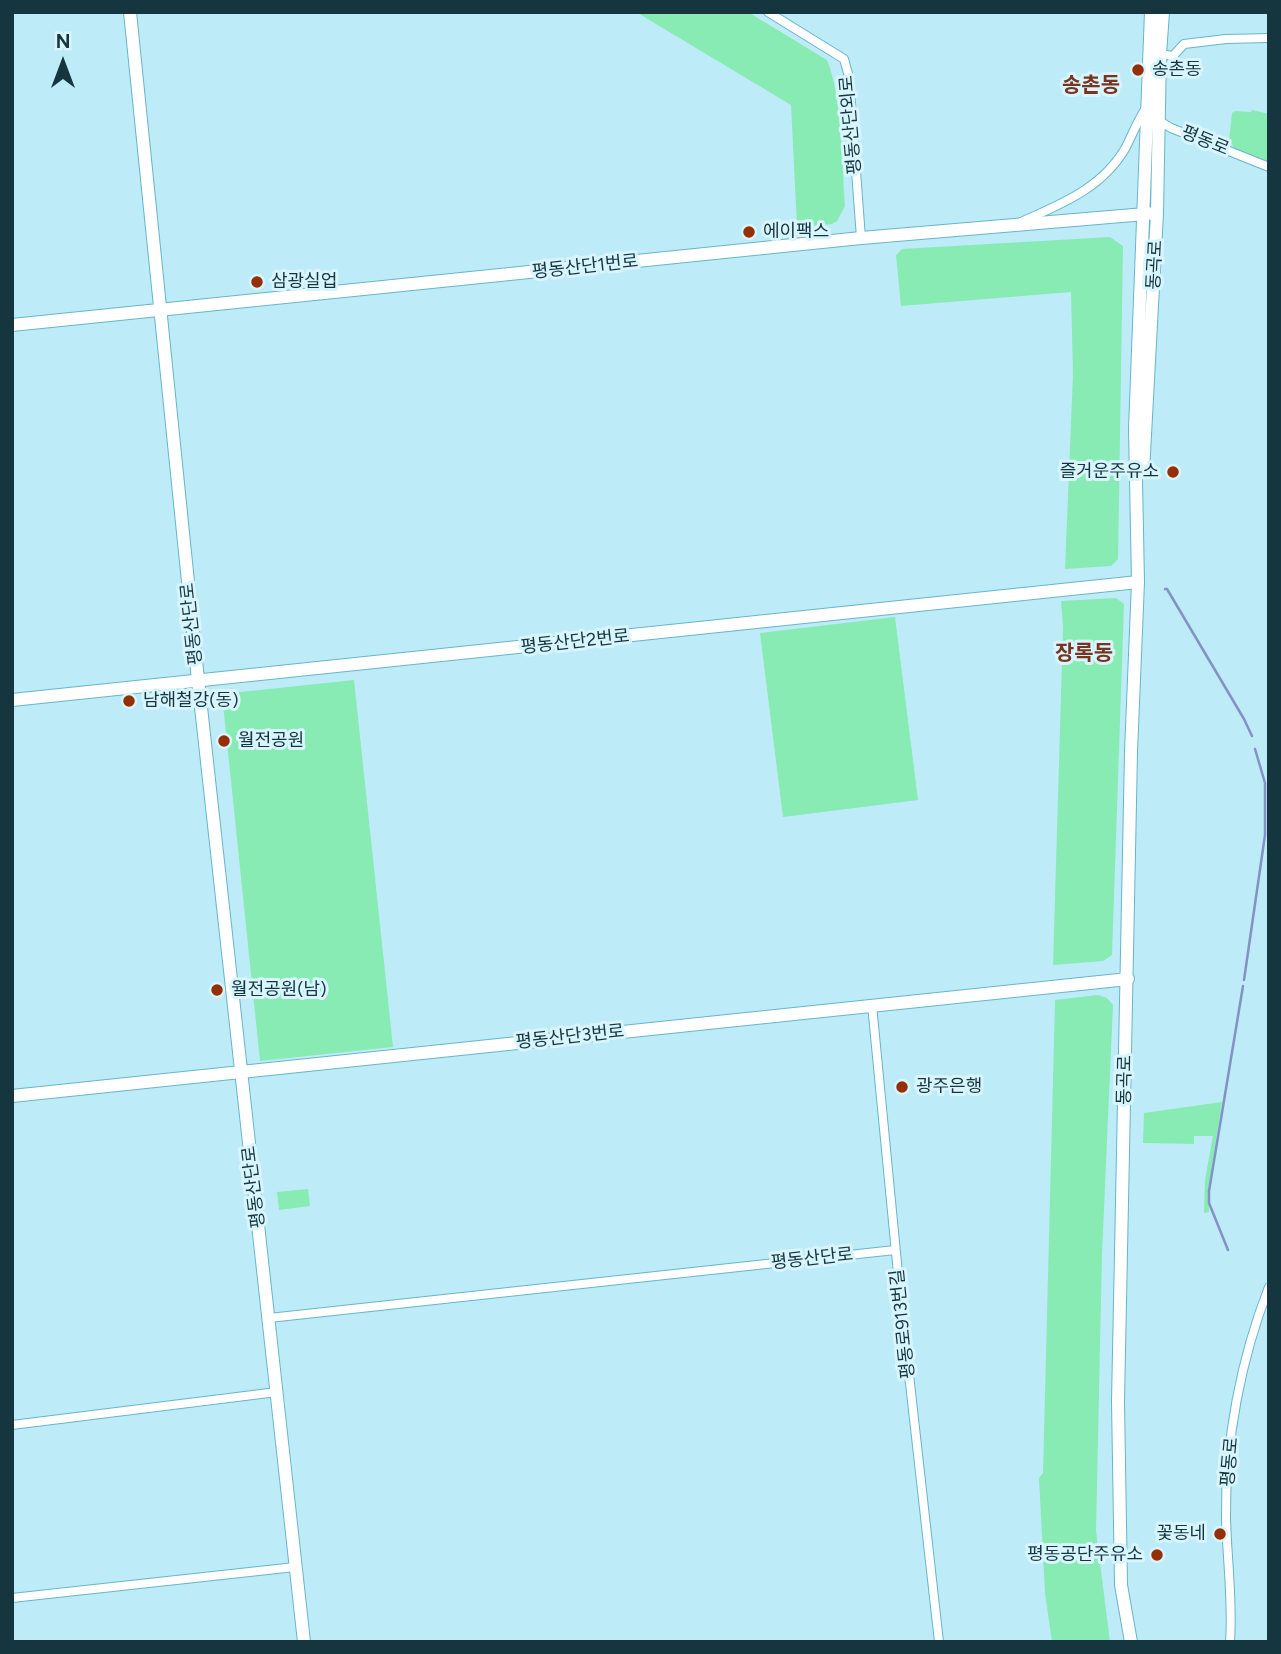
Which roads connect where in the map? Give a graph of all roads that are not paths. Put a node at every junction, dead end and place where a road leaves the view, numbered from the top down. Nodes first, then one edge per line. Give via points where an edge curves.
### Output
1 (130, 12) edge
2 (768, 12) edge
3 (1151, 12) edge
4 (1163, 12) edge
5 (1269, 38) edge
6 (1160, 54) junction
7 (1147, 107) junction
8 (1158, 121) junction
9 (1269, 167) edge
10 (1151, 213) junction
11 (1012, 226) junction
12 (861, 238) junction
13 (160, 309) junction
14 (12, 325) edge
15 (1138, 582) junction
16 (198, 680) junction
17 (12, 700) edge
18 (1128, 979) junction
19 (872, 1005) junction
20 (240, 1071) junction
21 (12, 1096) edge
22 (895, 1250) junction
23 (1269, 1287) edge
24 (269, 1318) junction
25 (277, 1392) junction
26 (12, 1425) edge
27 (295, 1567) junction
28 (12, 1598) edge
29 (304, 1642) edge
30 (939, 1642) edge
31 (1131, 1642) edge
32 (1230, 1642) edge

1 - 13 street, 평동산단로
2 - 12 street, 평동산단외로 via 844,59
3 - 7 street, 동곡로
4 - 6 street, 동곡로
5 - 6 street via 1184,44 1173,56
6 - 8 street, 동곡로
7 - 8 street, 평동로
7 - 10 street, 동곡로
7 - 11 street via 1125,148 1101,178 1077,197
8 - 9 street, 평동로
8 - 10 street, 동곡로
10 - 11 street, 평동산단1번로
10 - 15 street, 동곡로 via 1135,429
11 - 12 street, 평동산단1번로
12 - 13 street, 평동산단1번로
13 - 14 street, 평동산단1번로
13 - 16 street, 평동산단로
15 - 16 street, 평동산단2번로
15 - 18 street, 동곡로
16 - 17 street, 평동산단2번로
16 - 20 street, 평동산단로
18 - 19 street, 평동산단3번로
18 - 31 street, 동곡로 via 1118,1401 1121,1585
19 - 20 street, 평동산단3번로
19 - 22 street, 평동로913번길
20 - 21 street, 평동산단3번로
20 - 24 street, 평동산단로
22 - 24 street, 평동산단로
22 - 30 street, 평동로913번길
23 - 32 street, 평동로 via 1256,1320 1236,1408 1229,1465
24 - 25 street, 평동산단로
25 - 26 street
25 - 27 street, 평동산단로
27 - 28 street
27 - 29 street, 평동산단로

